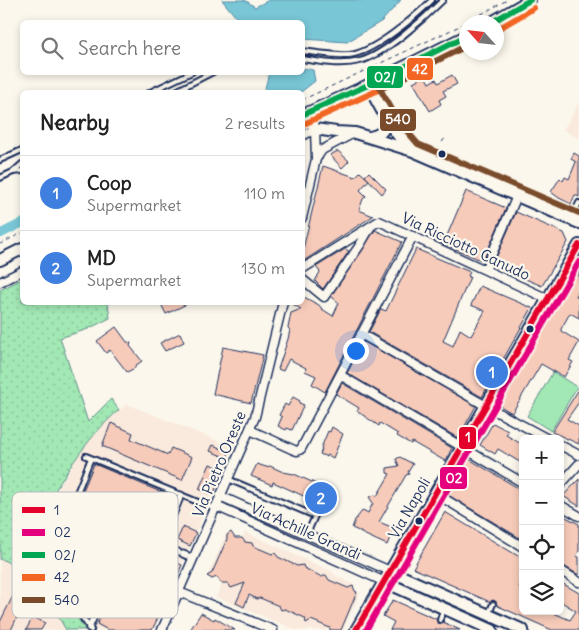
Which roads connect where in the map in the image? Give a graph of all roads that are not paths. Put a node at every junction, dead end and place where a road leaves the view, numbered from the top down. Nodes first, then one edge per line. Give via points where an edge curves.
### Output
1 (432, 0) edge
2 (443, 0) edge
3 (530, 0) edge
4 (504, 15) edge
5 (459, 40) edge
6 (305, 51) edge
7 (305, 59) edge
8 (186, 75) edge
9 (206, 75) edge
10 (368, 85) junction
11 (154, 90) edge
12 (178, 90) edge
13 (305, 114) edge
14 (386, 120) junction
15 (316, 129) junction
16 (355, 132) junction
17 (305, 134) edge
18 (370, 137) junction
19 (20, 151) edge
20 (413, 151) junction
21 (316, 159) junction
22 (0, 160) edge
23 (20, 166) edge
24 (20, 171) edge
25 (13, 172) junction
26 (0, 178) edge
27 (517, 196) junction
28 (579, 203) edge
29 (305, 205) edge
30 (575, 221) edge
31 (372, 224) junction
32 (413, 236) junction
33 (579, 245) edge
34 (20, 250) edge
35 (0, 260) edge
36 (305, 267) edge
37 (485, 270) junction
38 (20, 272) edge
39 (305, 281) edge
40 (0, 282) edge
41 (548, 299) junction
42 (282, 305) edge
43 (361, 334) junction
44 (340, 375) junction
45 (486, 406) junction
46 (250, 430) junction
47 (540, 435) edge
48 (462, 447) junction
49 (564, 447) edge
50 (579, 455) edge
51 (579, 464) edge
52 (228, 479) junction
53 (519, 481) edge
54 (564, 481) edge
55 (76, 492) edge
56 (174, 492) edge
57 (178, 494) edge
58 (435, 494) junction
59 (181, 495) junction
60 (220, 496) junction
61 (178, 502) edge
62 (564, 507) edge
63 (216, 508) junction
64 (579, 516) edge
65 (307, 534) junction
66 (519, 545) edge
67 (178, 552) edge
68 (193, 558) junction
69 (390, 571) junction
70 (564, 573) edge
71 (385, 582) junction
72 (579, 582) edge
73 (418, 583) junction
74 (179, 592) joint
75 (412, 594) junction
76 (493, 604) dead end
77 (444, 608) junction
78 (488, 614) junction
79 (82, 618) edge
80 (167, 618) edge
81 (440, 620) dead end
82 (90, 629) edge
83 (162, 630) edge
84 (273, 630) edge
85 (356, 630) edge
86 (492, 630) edge
87 (523, 630) edge

1 - 6 lane via 360,53 338,55
2 - 7 lane via 413,27 369,58 341,64
3 - 4 main road
5 - 10 main road
8 - 11 lane
9 - 12 lane
10 - 13 main road
10 - 14 main road
13 - 15 main road
14 - 18 main road via 383,131
14 - 20 main road
15 - 16 main road
15 - 17 street
15 - 21 street
16 - 18 main road
16 - 21 street via 322,150
18 - 20 main road
19 - 22 lane
20 - 27 main road
21 - 29 street
23 - 25 lane
24 - 25 lane
25 - 26 lane
27 - 30 main road
27 - 37 street
28 - 30 lane
31 - 32 street, Via Ricciotto Canudo via 380,221
31 - 36 street
31 - 39 street via 324,297
32 - 37 street, Via Ricciotto Canudo
32 - 43 street
33 - 41 main road, Via Napoli
34 - 35 main road
37 - 41 street, Via Ricciotto Canudo
38 - 40 street
41 - 45 main road, Via Napoli
42 - 46 street, Via Pietro Oreste
43 - 44 street
43 - 45 street
44 - 46 street via 301,449 294,450
44 - 48 street
45 - 47 street
45 - 48 main road, Via Napoli
46 - 52 street, Via Pietro Oreste
48 - 53 street
48 - 58 main road, Via Napoli
49 - 50 street
51 - 54 street
52 - 60 street, Via Pietro Oreste
52 - 65 lane via 315,516
55 - 56 lane via 89,457
57 - 59 lane
58 - 66 street
58 - 69 main road, Via Napoli
59 - 61 street
59 - 63 lane
60 - 63 street, Via Pietro Oreste
60 - 65 street, Via Achille Grandi
62 - 64 street
63 - 68 street, Via Pietro Oreste
63 - 71 street, Via Achille Grandi
65 - 69 street, Via Achille Grandi
67 - 68 street
68 - 74 street, Via Pietro Oreste
69 - 71 main road, Via Napoli
69 - 73 main road
70 - 72 street
71 - 75 main road
71 - 85 main road, Via Napoli
73 - 75 main road via 411,587
73 - 78 main road
74 - 84 street
75 - 77 main road
76 - 78 lane
77 - 81 lane
77 - 86 main road
78 - 87 main road
79 - 82 lane
80 - 83 street, Via Pietro Oreste

